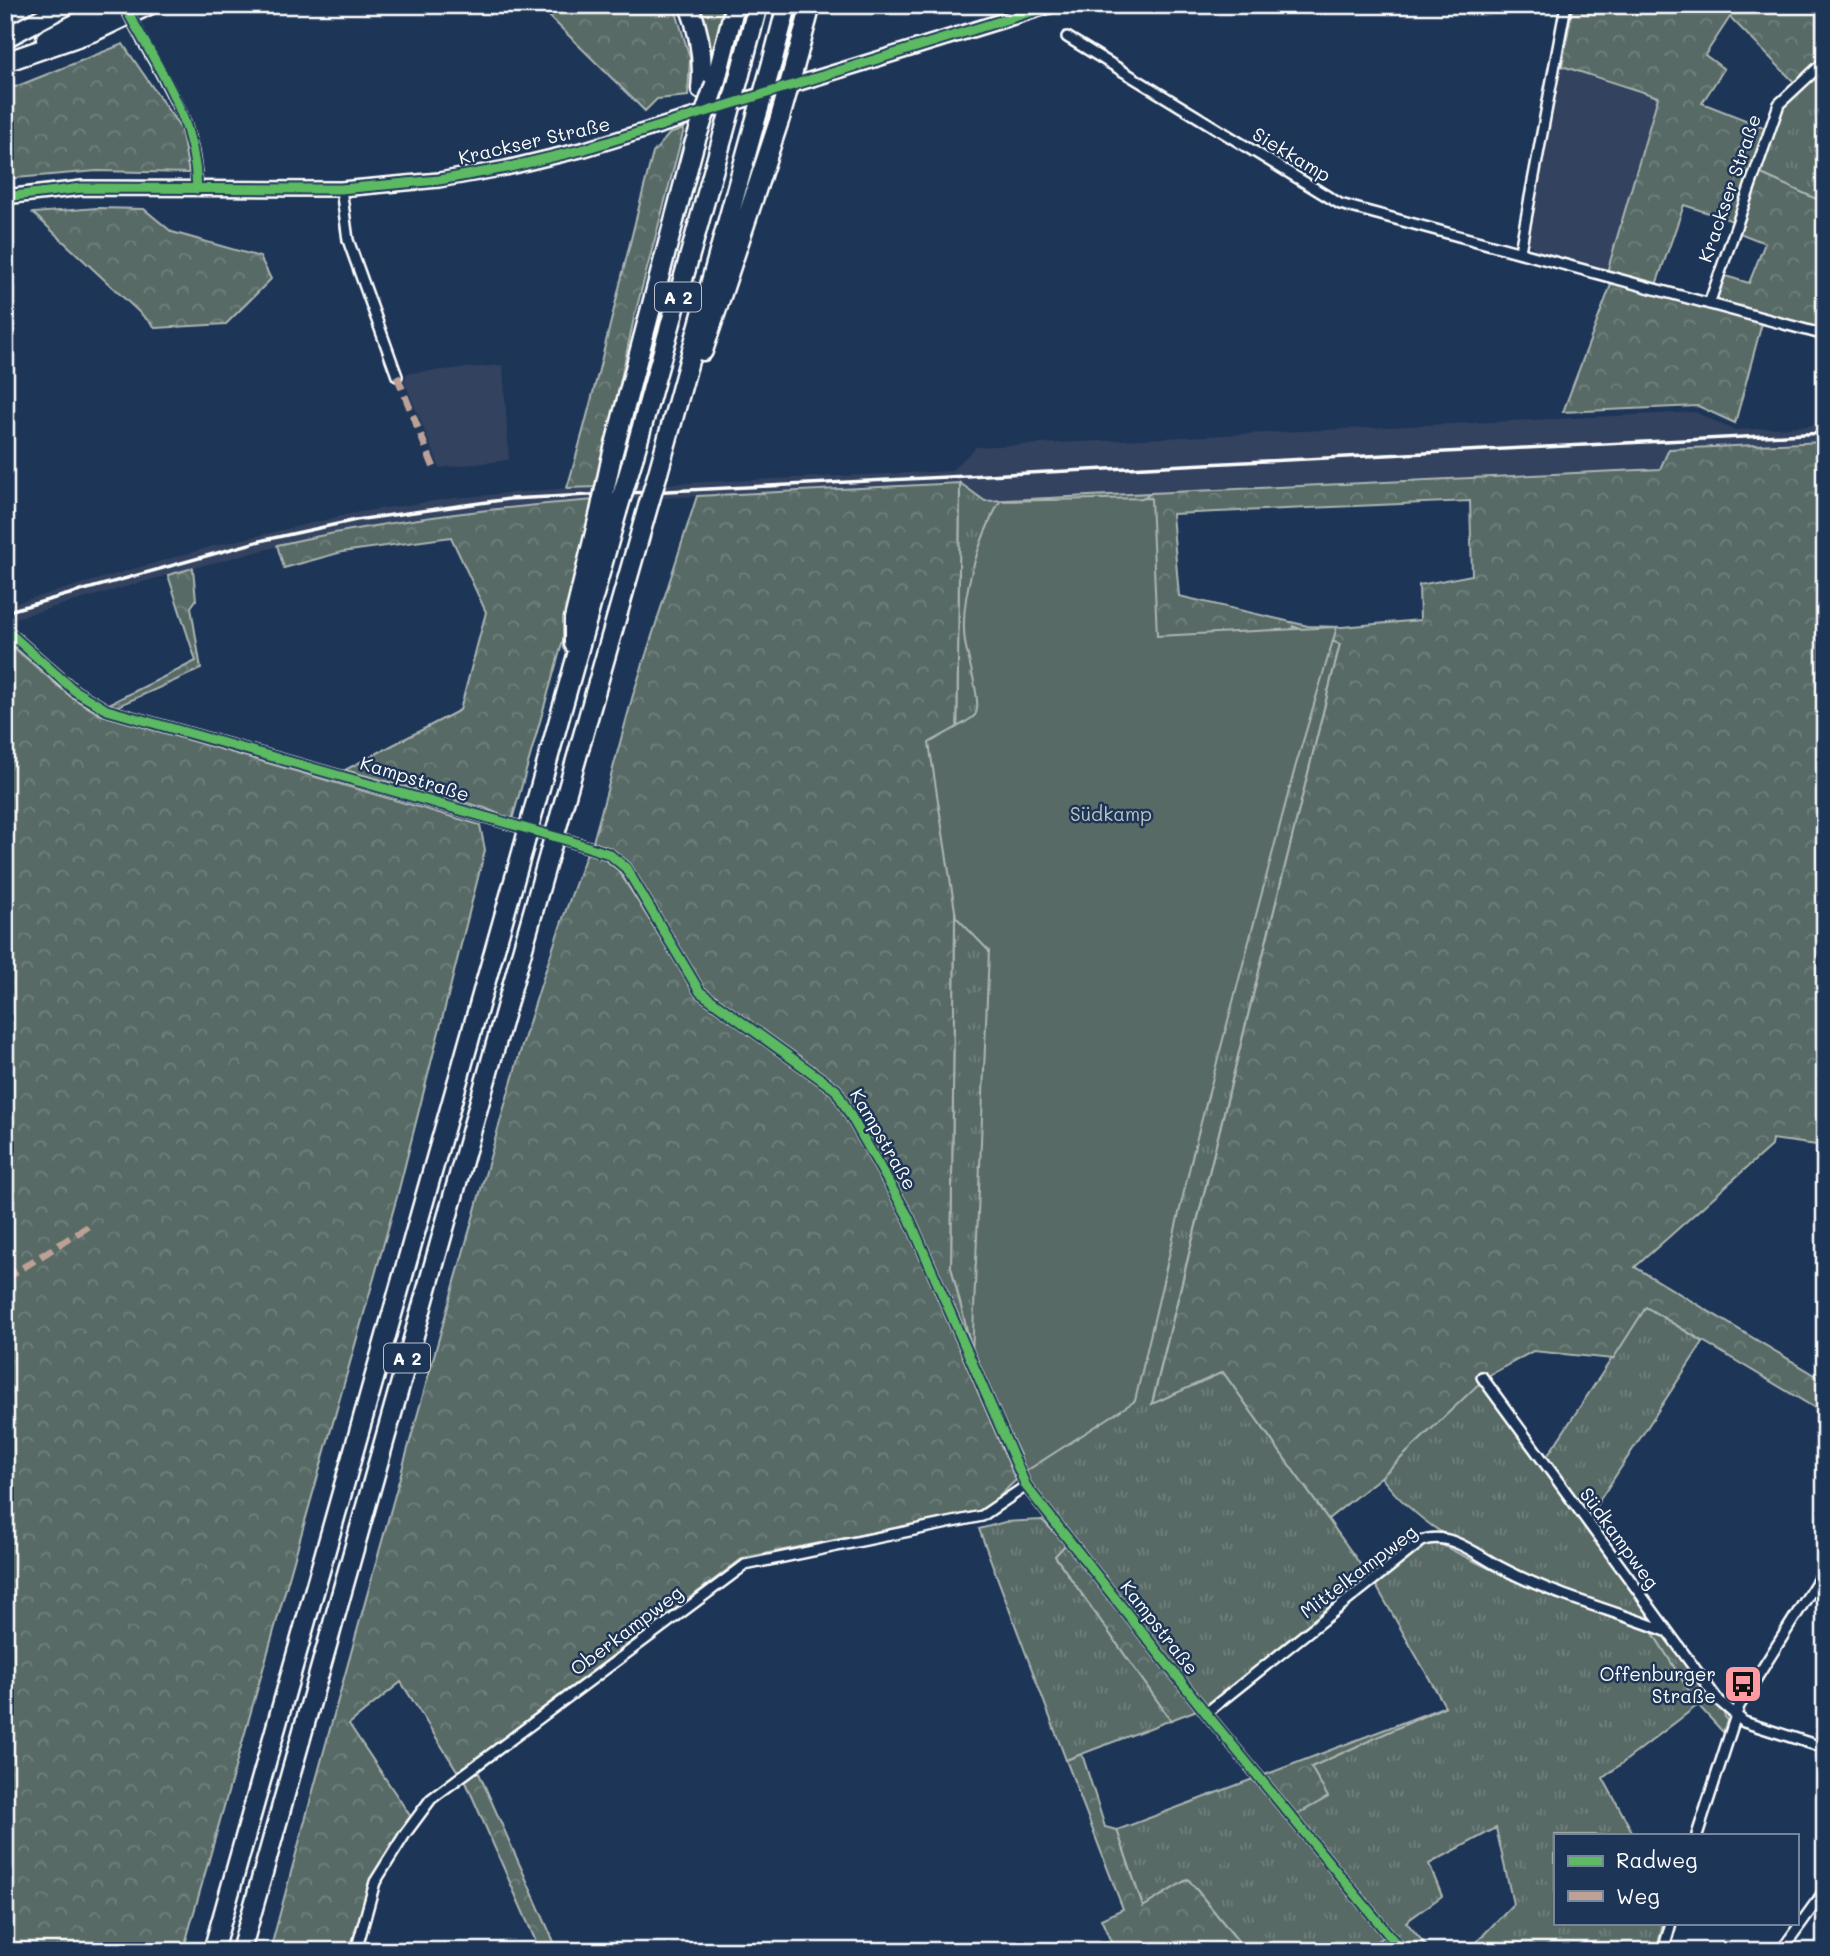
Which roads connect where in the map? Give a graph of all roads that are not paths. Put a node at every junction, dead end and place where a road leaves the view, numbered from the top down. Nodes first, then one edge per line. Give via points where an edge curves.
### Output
1 (67, 5) edge
2 (112, 5) edge
3 (124, 5) edge
4 (149, 5) edge
5 (689, 5) edge
6 (735, 5) edge
7 (758, 5) edge
8 (787, 5) edge
9 (811, 5) edge
10 (1053, 5) edge
11 (1566, 5) edge
12 (1067, 37) dead end
13 (5, 38) edge
14 (5, 61) edge
15 (1825, 61) edge
16 (708, 86) junction
17 (197, 189) junction
18 (341, 189) junction
19 (5, 197) edge
20 (1520, 251) junction
21 (1709, 304) junction
22 (1825, 335) edge
23 (397, 376) dead end
24 (680, 393) junction
25 (609, 512) junction
26 (5, 628) edge
27 (1482, 1377) dead end
28 (1026, 1486) junction
29 (1825, 1569) edge
30 (1666, 1631) junction
31 (1206, 1713) junction
32 (1734, 1716) junction
33 (1825, 1748) edge
34 (1697, 1834) edge
35 (1825, 1890) edge
36 (1671, 1924) edge
37 (213, 1951) edge
38 (241, 1951) edge
39 (356, 1951) edge
40 (1402, 1951) edge
41 (1663, 1951) edge
42 (1781, 1951) edge

1 - 13 highway
2 - 14 highway
3 - 17 street, bridge via 183,112 192,138
4 - 14 highway via 94,31
5 - 16 highway
6 - 16 highway
7 - 25 highway, A 2, bridge via 633,458
8 - 24 highway, A 2, bridge
9 - 24 highway, bridge via 780,118 697,373
10 - 18 street, Krackser Straße via 585,149 439,180
11 - 20 street
12 - 20 street, Siekkamp via 1339,204
15 - 21 street, Krackser Straße via 1779,104
16 - 25 highway, bridge via 611,460
17 - 18 street, Krackser Straße
17 - 19 street, Krackser Straße via 82,188
18 - 23 street via 348,240
20 - 21 street, Siekkamp
21 - 22 street, Siekkamp
24 - 38 highway, A 2, bridge
25 - 37 highway, A 2, bridge via 523,849
26 - 28 street, Kampstraße via 75,691 107,710 570,841 609,854 626,868 700,992 836,1090 909,1218
27 - 30 street, Südkampweg
28 - 31 street, Kampstraße
28 - 39 street, Oberkampweg via 982,1516 745,1565 431,1799 375,1882
29 - 32 street
30 - 31 street, Mittelkampweg via 1518,1576 1449,1540 1431,1537
30 - 32 street, Südkampweg
31 - 40 street, Kampstraße
32 - 33 street
32 - 34 street
35 - 42 street
36 - 41 street

